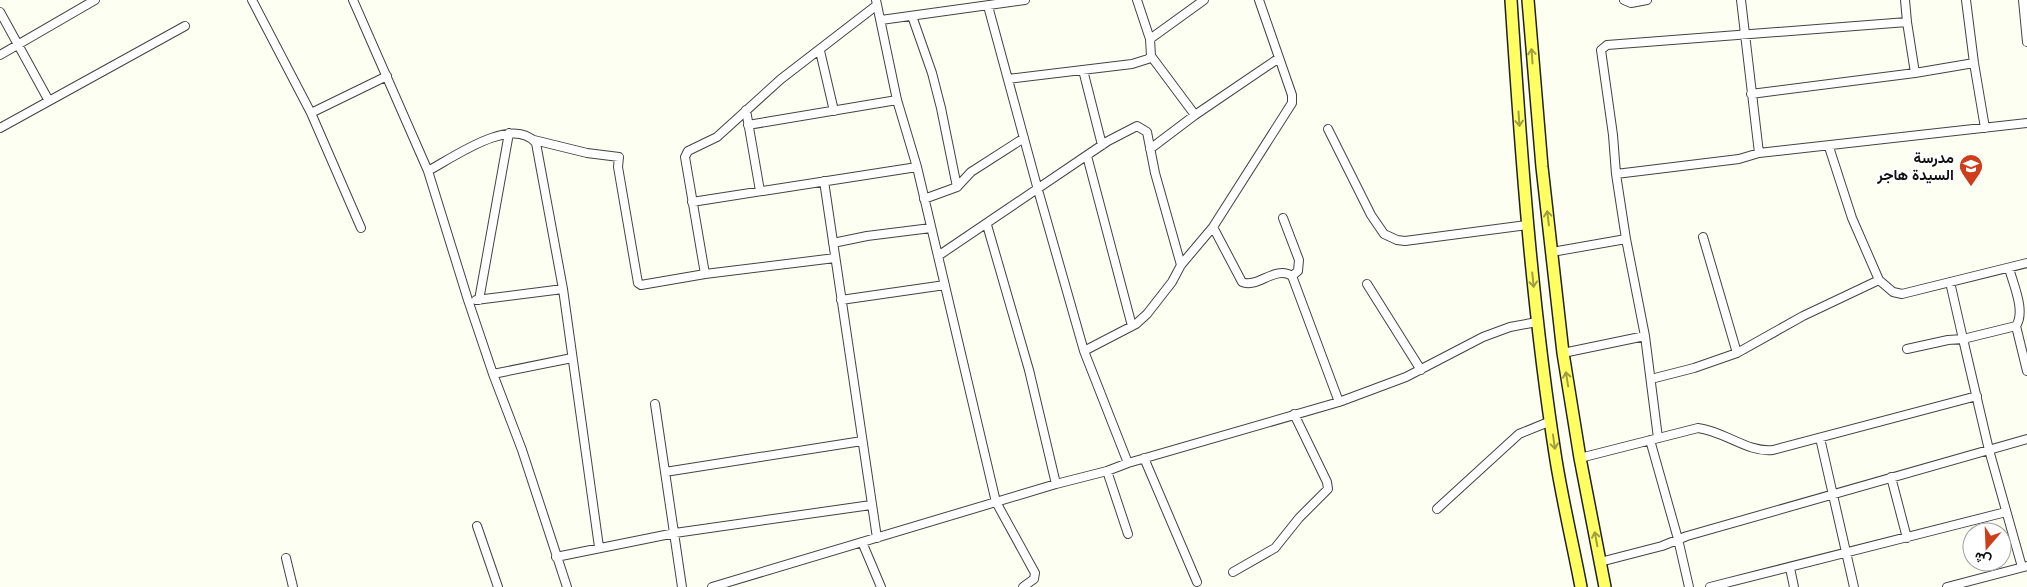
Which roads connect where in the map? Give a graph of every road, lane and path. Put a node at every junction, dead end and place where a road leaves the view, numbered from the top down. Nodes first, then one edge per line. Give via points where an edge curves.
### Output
1 (95, 0) edge
2 (252, 0) edge
3 (354, 0) edge
4 (1025, 0) edge
5 (1137, 0) edge
6 (1204, 0) edge
7 (1259, 0) edge
8 (1512, 0) edge
9 (1528, 0) edge
10 (1624, 0) edge
11 (1647, 0) edge
12 (1741, 0) edge
13 (1905, 0) edge
14 (1966, 0) edge
15 (2023, 0) edge
16 (877, 2) edge
17 (992, 4) edge
18 (0, 12) edge
19 (912, 16) junction
20 (881, 20) junction
21 (1907, 22) junction
22 (185, 26) dead end
23 (1745, 34) junction
24 (1150, 39) junction
25 (2027, 42) edge
26 (17, 46) junction
27 (820, 51) junction
28 (0, 55) edge
29 (1151, 56) junction
30 (1279, 58) junction
31 (1974, 64) junction
32 (1083, 70) junction
33 (1914, 73) junction
34 (387, 76) junction
35 (1008, 79) junction
36 (1751, 94) junction
37 (897, 100) junction
38 (49, 101) junction
39 (746, 110) junction
40 (834, 111) junction
41 (311, 113) junction
42 (1195, 115) junction
43 (2027, 123) edge
44 (748, 124) junction
45 (0, 128) edge
46 (1986, 128) junction
47 (1328, 129) dead end
48 (509, 132) junction
49 (1024, 138) junction
50 (534, 140) junction
51 (1102, 145) junction
52 (1829, 147) junction
53 (1150, 149) junction
54 (1759, 153) junction
55 (1087, 156) junction
56 (917, 167) junction
57 (428, 171) junction
58 (1616, 174) junction
59 (824, 181) junction
60 (957, 187) junction
61 (1038, 190) junction
62 (760, 192) junction
63 (924, 199) junction
64 (692, 202) junction
65 (1283, 218) dead end
66 (987, 225) junction
67 (1527, 225) junction
68 (1213, 227) junction
69 (361, 228) dead end
70 (931, 228) junction
71 (1703, 237) dead end
72 (1626, 239) junction
73 (833, 243) junction
74 (1552, 252) junction
75 (938, 256) junction
76 (835, 258) junction
77 (2027, 263) edge
78 (1181, 265) junction
79 (2009, 268) junction
80 (705, 274) junction
81 (1292, 276) junction
82 (1879, 280) junction
83 (1950, 282) junction
84 (1367, 284) dead end
85 (945, 285) junction
86 (563, 289) junction
87 (468, 300) junction
88 (479, 300) junction
89 (841, 300) junction
90 (1537, 322) junction
91 (1132, 326) junction
92 (2016, 326) junction
93 (1645, 336) junction
94 (1963, 339) junction
95 (1907, 349) dead end
96 (1084, 351) junction
97 (1563, 353) junction
98 (1737, 353) junction
99 (572, 358) junction
100 (1421, 370) junction
101 (2027, 371) edge
102 (493, 374) junction
103 (1651, 379) junction
104 (1977, 396) junction
105 (1338, 402) junction
106 (655, 404) dead end
107 (1294, 414) junction
108 (1551, 421) junction
109 (1820, 438) junction
110 (1654, 439) junction
111 (2027, 440) edge
112 (862, 441) junction
113 (1989, 450) junction
114 (1144, 458) junction
115 (1580, 458) junction
116 (1128, 463) junction
117 (1107, 471) junction
118 (665, 472) junction
119 (1891, 477) junction
120 (1056, 484) junction
121 (1833, 495) junction
122 (996, 502) junction
123 (871, 505) junction
124 (1437, 509) dead end
125 (2006, 512) junction
126 (477, 526) dead end
127 (675, 533) junction
128 (1128, 534) dead end
129 (877, 538) junction
130 (1678, 538) junction
131 (1907, 538) junction
132 (862, 542) junction
133 (599, 547) junction
134 (1846, 553) junction
135 (556, 557) junction
136 (286, 558) dead end
137 (1600, 562) junction
138 (2024, 567) edge
139 (1790, 568) junction
140 (1233, 572) dead end
141 (1197, 582) dead end
142 (293, 587) edge
143 (498, 587) edge
144 (567, 587) edge
145 (682, 587) edge
146 (712, 587) edge
147 (881, 587) edge
148 (1022, 587) edge
149 (1581, 587) edge
150 (1605, 587) edge
151 (1689, 587) edge
152 (1710, 587) edge
153 (1794, 587) edge
154 (1854, 587) edge
155 (1947, 587) edge

1 - 26 street
2 - 41 street
3 - 34 street
4 - 17 street
5 - 24 street
6 - 24 street
7 - 30 street
8 -> 67 main road
74 -> 9 main road
10 - 11 street via 1631,3
12 - 23 street
13 - 21 street
14 - 31 street
15 - 25 street
16 - 20 street
16 - 27 street
17 - 19 street
17 - 35 street
18 - 26 street
19 - 20 street
19 - 60 street via 932,73
20 - 37 street
21 - 23 street
21 - 33 street
22 - 38 street
23 - 36 street
23 - 58 street via 1603,47
24 - 29 street
26 - 28 street
26 - 38 street
27 - 39 street
27 - 40 street
29 - 32 street via 1132,64
29 - 42 street
30 - 42 street
30 - 68 street via 1292,103
31 - 33 street
31 - 46 street
32 - 35 street
32 - 51 street
33 - 36 street
34 - 41 street
34 - 57 street
35 - 49 street
36 - 54 street
37 - 40 street
37 - 56 street
38 - 45 street
39 - 44 street
39 - 64 street via 717,137 686,154
40 - 44 street
41 - 69 street
42 - 53 street
43 - 46 street
44 - 62 street
46 - 52 street
47 - 67 street via 1371,215 1384,234 1391,238 1405,241
48 - 50 street
48 - 57 street via 494,136
48 - 88 street
49 - 60 street via 972,172
49 - 61 street
50 - 80 street via 619,157 640,284
50 - 86 street via 539,149
51 - 53 street via 1138,126 1147,132
51 - 55 street
52 - 54 street
52 - 82 street via 1852,218
53 - 78 street
54 - 58 street via 1739,159
55 - 61 street
55 - 91 street
56 - 59 street
56 - 63 street
57 - 87 street
58 - 72 street
59 - 62 street
59 - 73 street
60 - 63 street
61 - 66 street
61 - 96 street
62 - 64 street
63 - 70 street
64 - 80 street
65 - 81 street via 1299,260 1298,271
66 - 75 street
66 - 120 street via 1029,370
67 -> 90 main road
68 - 78 street
68 - 81 street via 1244,284 1276,274
70 - 73 street
70 - 75 street
71 - 98 street
72 - 74 street
72 - 93 street
73 - 76 street
74 - 97 main road
75 - 85 street
76 - 80 street
76 - 89 street
77 - 79 street
78 - 91 street via 1147,314
79 - 83 street
79 - 92 street via 2020,311
81 - 105 street
82 - 83 street via 1893,292 1902,294
82 - 98 street via 1803,316
83 - 94 street
84 - 100 street
85 - 89 street
85 - 122 street
86 - 88 street
86 - 99 street
87 - 88 street
87 - 102 street
89 - 112 street
90 - 100 street via 1483,337
90 - 108 main road
91 - 96 street
92 - 94 street
92 - 101 street
93 - 97 street
93 - 103 street
94 - 95 street
94 - 104 street
96 - 116 street
115 -> 97 main road
98 - 103 street
99 - 102 street
99 - 133 street
100 - 105 street
102 - 135 street via 522,450
103 - 110 street
104 - 109 street
104 - 113 street
105 - 107 street
106 - 118 street
107 - 114 street
107 - 140 street via 1328,489 1275,548
108 - 124 street via 1519,434
108 -> 149 main road
109 - 110 street via 1764,451 1698,428
109 - 121 street
110 - 115 street
110 - 130 street
111 - 113 street
112 - 118 street
112 - 123 street
113 - 119 street
113 - 125 street
114 - 116 street
114 - 141 street
137 -> 115 main road
116 - 117 street
117 - 120 street
117 - 128 street
118 - 127 street
119 - 121 street
119 - 131 street
120 - 122 street
121 - 130 street
121 - 134 street
122 - 129 street
122 - 148 street via 1035,573 1034,579
123 - 127 street
123 - 129 street
125 - 131 street
125 - 138 street
126 - 143 street
127 - 133 street
127 - 145 street
129 - 132 street
130 - 137 street via 1662,546
130 - 151 street
131 - 134 street
132 - 146 street
132 - 147 street
133 - 135 street
134 - 139 street
134 - 154 street
135 - 144 street
136 - 142 street
137 - 150 main road
138 - 155 street
139 - 152 street
139 - 153 street

